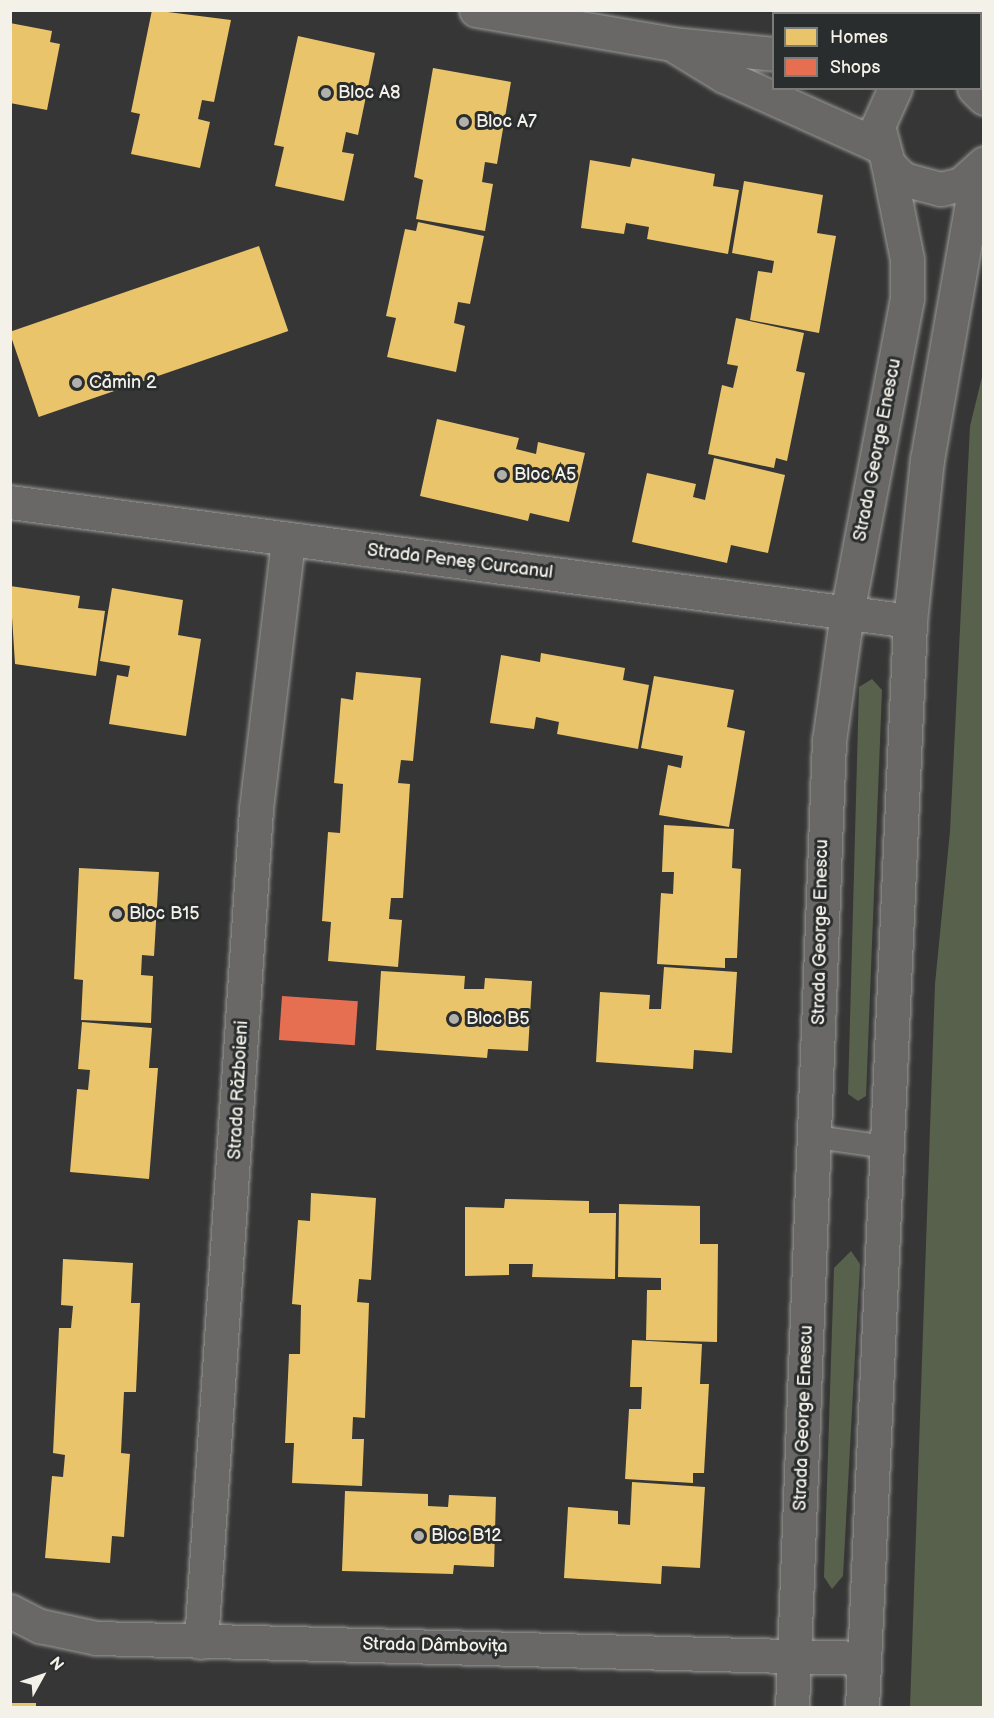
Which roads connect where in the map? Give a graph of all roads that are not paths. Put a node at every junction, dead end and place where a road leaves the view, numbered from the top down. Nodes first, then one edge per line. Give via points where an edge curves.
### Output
1 (476, 10) edge
2 (672, 44) junction
3 (772, 54) edge
4 (894, 90) edge
5 (884, 155) junction
6 (980, 168) edge
7 (10, 502) edge
8 (288, 539) junction
9 (847, 613) junction
10 (910, 621) junction
11 (816, 1137) junction
12 (885, 1147) junction
13 (10, 1611) edge
14 (201, 1642) junction
15 (794, 1655) junction
16 (864, 1658) junction
17 (792, 1707) edge
18 (862, 1707) edge

1 - 2 street
2 - 3 street
2 - 5 street via 724,76
4 - 5 street, Strada George Enescu via 883,107
5 - 6 street via 921,188 940,189
5 - 9 street, Strada George Enescu via 907,259 907,298
6 - 10 street via 927,459
7 - 8 street, Strada Peneș Curcanul
8 - 9 street, Strada Peneș Curcanul
8 - 14 street, Strada Războieni via 256,809
9 - 10 street, Strada Peneș Curcanul
9 - 11 street, Strada George Enescu via 823,829
10 - 12 street
11 - 12 lane
11 - 15 street, Strada George Enescu
12 - 16 street
13 - 14 street, Strada Dâmbovița via 40,1626 96,1638
14 - 15 street, Strada Dâmbovița
15 - 16 street, Strada Dâmbovița
15 - 17 street, Strada George Enescu
16 - 18 street

